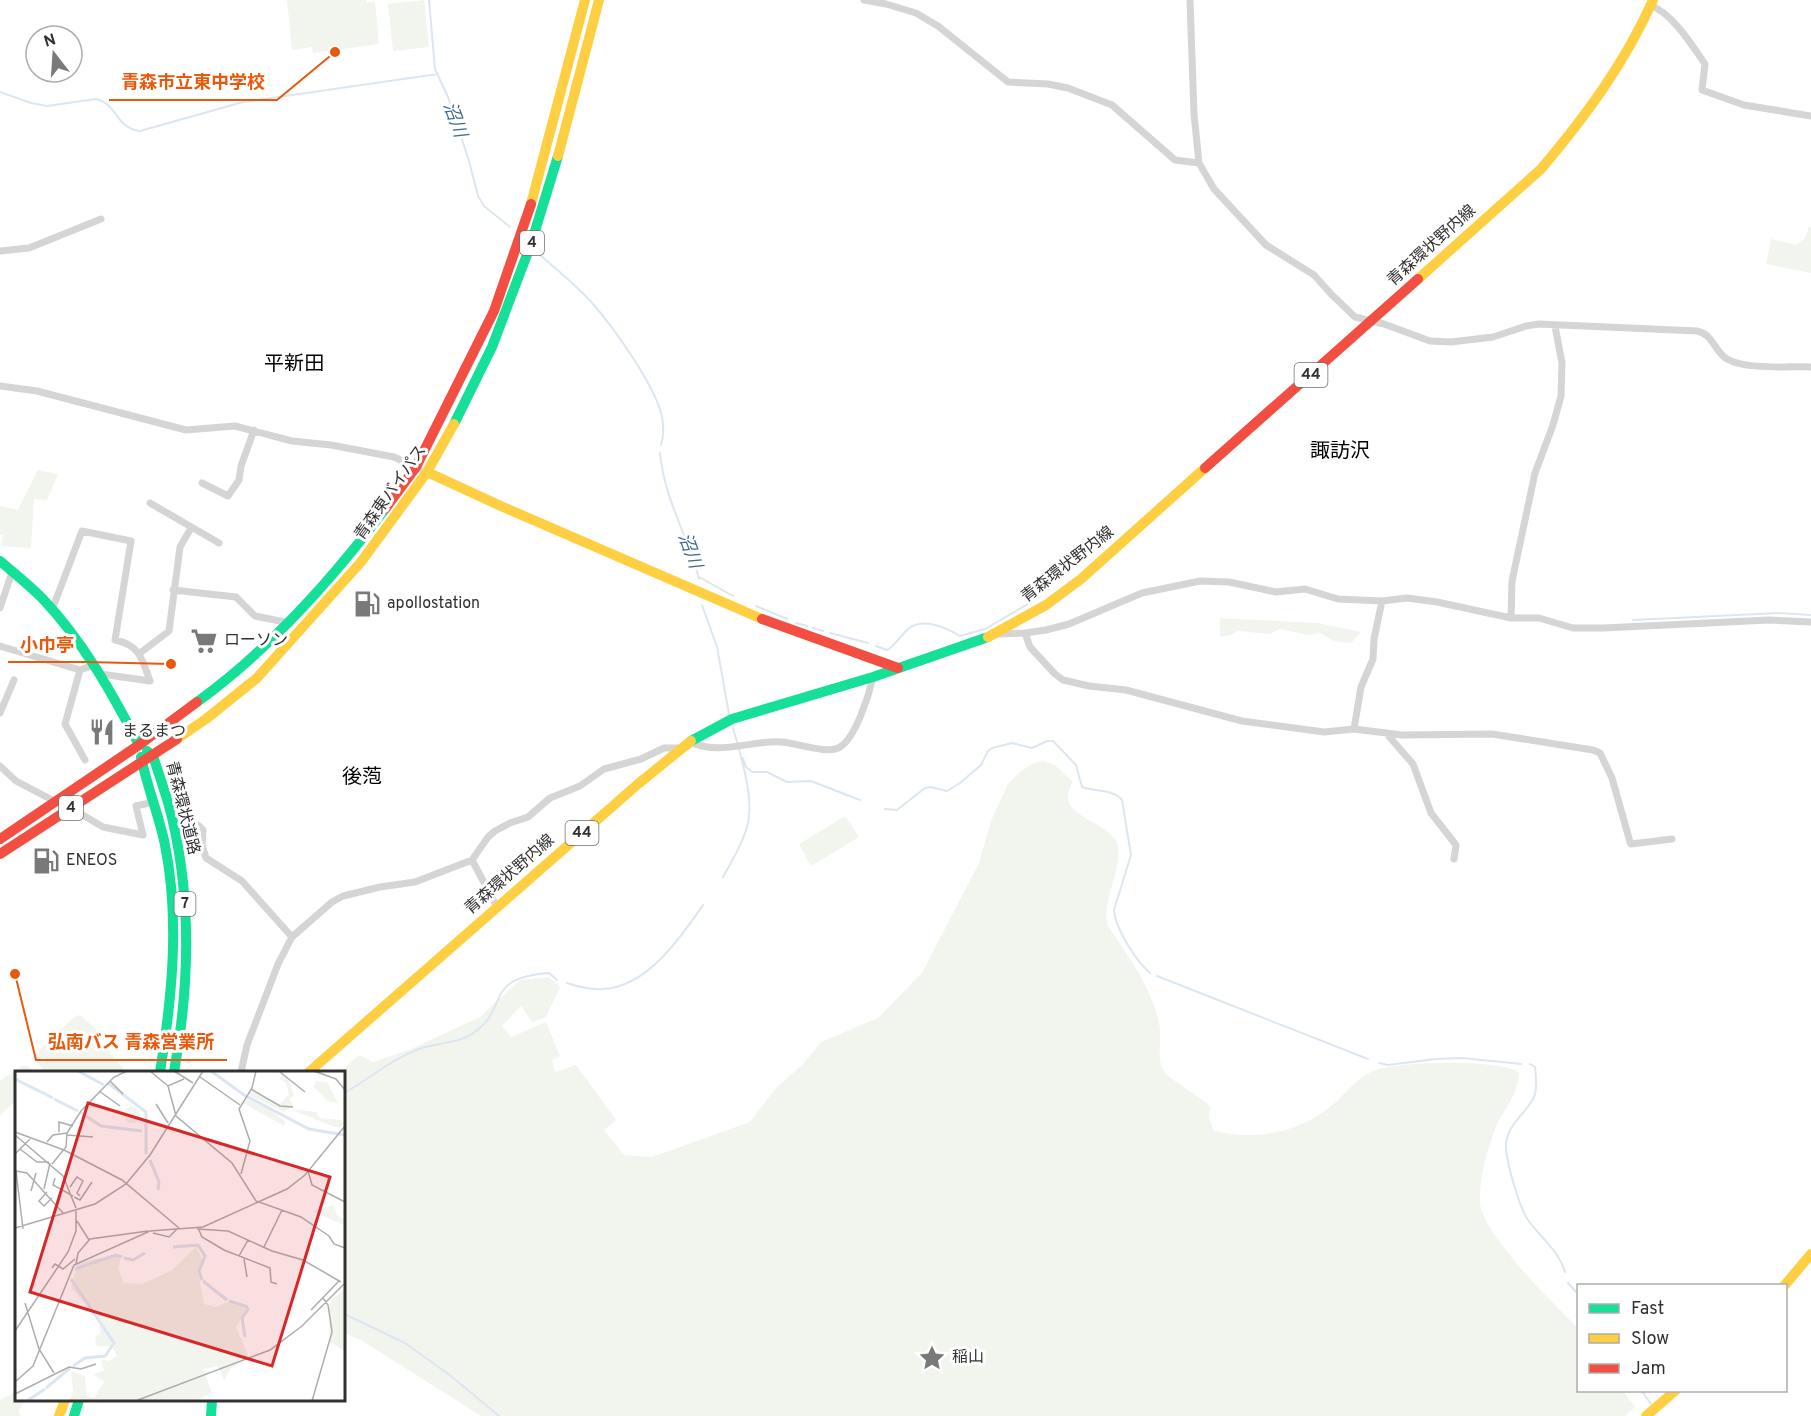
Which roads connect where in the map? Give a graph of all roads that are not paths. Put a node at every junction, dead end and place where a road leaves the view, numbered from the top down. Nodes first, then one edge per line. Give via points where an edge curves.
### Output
1 (585, 0) edge
2 (599, 0) edge
3 (864, 0) edge
4 (1190, 0) edge
5 (1652, 3) edge
6 (1811, 116) edge
7 (1199, 163) junction
8 (101, 219) dead end
9 (0, 251) edge
10 (1371, 322) junction
11 (1555, 326) junction
12 (1811, 367) edge
13 (0, 386) edge
14 (255, 430) junction
15 (416, 467) junction
16 (427, 472) junction
17 (202, 483) dead end
18 (150, 503) dead end
19 (191, 528) junction
20 (219, 543) dead end
21 (0, 561) edge
22 (12, 572) junction
23 (173, 590) junction
24 (1382, 601) junction
25 (0, 608) edge
26 (52, 610) junction
27 (1511, 618) junction
28 (1811, 622) edge
29 (290, 623) junction
30 (1025, 633) junction
31 (996, 634) junction
32 (0, 646) edge
33 (140, 653) junction
34 (94, 664) junction
35 (898, 668) junction
36 (80, 670) junction
37 (101, 675) junction
38 (873, 677) junction
39 (14, 680) dead end
40 (0, 713) edge
41 (1354, 729) junction
42 (1386, 733) junction
43 (139, 745) junction
44 (686, 745) junction
45 (153, 756) junction
46 (85, 760) dead end
47 (142, 763) junction
48 (0, 766) edge
49 (56, 802) junction
50 (154, 802) junction
51 (72, 808) junction
52 (175, 828) junction
53 (0, 839) edge
54 (1672, 839) dead end
55 (0, 854) edge
56 (1454, 859) dead end
57 (472, 860) junction
58 (497, 907) junction
59 (292, 937) junction
60 (160, 1071) edge
61 (174, 1071) edge
62 (241, 1071) edge
63 (310, 1071) edge
64 (1811, 1254) edge
65 (1786, 1284) edge
66 (1674, 1392) edge
67 (65, 1401) edge
68 (79, 1401) edge
69 (212, 1401) edge
70 (59, 1416) edge
71 (74, 1416) edge
72 (211, 1416) edge
73 (1646, 1416) edge

1 - 15 main road, 青森東バイパス / 4 via 538,178 494,311
2 - 16 main road, 青森東バイパス / 4 via 531,244 492,346
3 - 7 street via 916,13 1008,82 1068,88 1112,105 1174,160
4 - 7 street
5 - 6 street via 1689,40 1705,64 1702,90 1744,105
5 - 10 main road, 青森環状野内線 / 44 via 1618,67 1575,130 1541,169
7 - 10 street via 1214,189 1266,245 1314,275 1355,316
8 - 9 street via 29,248
10 - 11 street via 1430,341 1451,342 1493,337 1539,324
10 - 31 main road, 青森環状野内線 / 44 via 1081,579
11 - 12 street via 1697,331 1707,334 1723,356 1737,363
11 - 27 street via 1562,363 1561,396 1535,473 1512,581
13 - 14 street via 37,391 186,430 235,426
14 - 15 street via 292,441 394,457
14 - 17 street via 239,480 228,496
15 - 16 street
15 - 29 main road, 青森東バイパス / 4 via 362,540
16 - 35 main road via 776,624
16 - 45 main road, 青森東バイパス / 4 via 361,562 256,678
18 - 19 street
19 - 20 street
19 - 23 street via 180,547
21 - 22 main road
22 - 25 street
22 - 26 main road
23 - 29 street via 237,597 255,616
23 - 33 street via 169,631
24 - 27 street via 1407,598
24 - 30 street via 1338,599 1305,589 1276,592 1229,582 1200,581 1142,594 1069,624
24 - 41 street via 1373,659 1361,687
26 - 33 street via 82,531 131,541 115,640 129,643
26 - 34 main road
27 - 28 street via 1539,618 1573,628 1769,620
29 - 43 main road, 青森東バイパス / 4 via 202,699
30 - 31 street
30 - 41 street via 1030,647 1064,680 1126,690 1253,723 1324,732
31 - 35 main road, 青森環状野内線 / 44
32 - 36 street
33 - 37 street via 150,681
34 - 36 street
34 - 37 main road
35 - 38 main road, 青森環状野内線 / 44
36 - 46 street via 65,724
37 - 43 main road
38 - 44 main road, 青森環状野内線 / 44 via 732,719
38 - 44 street via 860,716 836,750 778,742 717,749
39 - 40 street
41 - 42 street
42 - 54 street via 1492,734 1593,750 1600,753 1609,770 1631,844
42 - 56 street via 1413,764 1431,813 1456,845
43 - 45 main road, 青森環状道路
43 - 47 main road, 青森環状道路 / 7
43 - 49 main road, 青森東バイパス / 4
44 - 57 street via 612,765 580,786 550,798 528,817 495,831
44 - 58 main road, 青森環状野内線 / 44
45 - 47 main road, 青森東バイパス / 4
45 - 52 main road, 青森環状道路 / 7
47 - 50 main road, 青森環状道路 / 7
47 - 51 main road, 青森東バイパス / 4
48 - 49 street via 16,781
49 - 53 main road, 青森東バイパス / 4
50 - 51 street via 136,806 143,835 103,827
50 - 60 main road, 青森環状道路 / 7 via 169,867 173,918 170,998
51 - 55 main road, 青森東バイパス / 4
52 - 59 street via 198,825 203,830 206,858 242,881
52 - 61 main road, 青森環状道路 / 7 via 185,898 187,958
57 - 58 street
57 - 59 street via 415,882 343,896
58 - 63 main road, 青森環状野内線 / 44
59 - 62 street via 247,1045
64 - 65 main road
66 - 73 main road
67 - 70 main road
68 - 71 main road
69 - 72 main road

